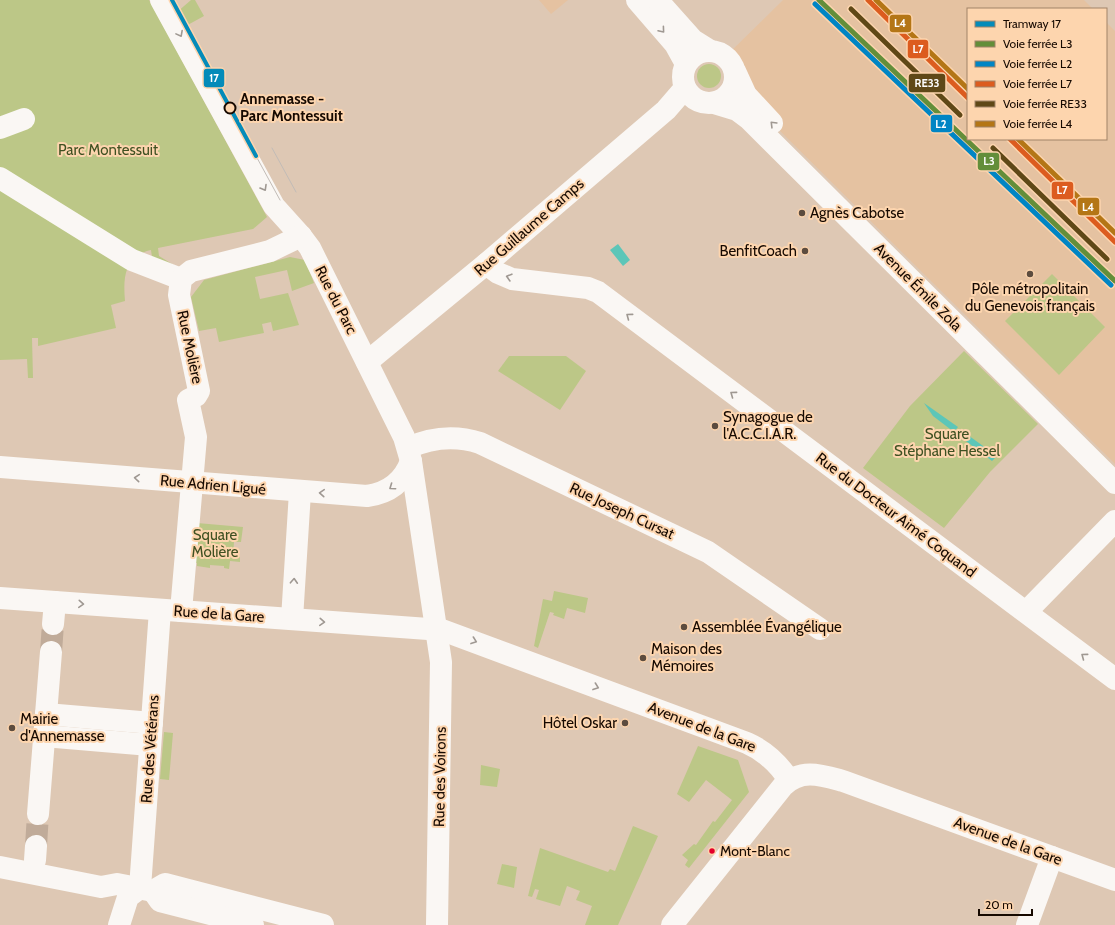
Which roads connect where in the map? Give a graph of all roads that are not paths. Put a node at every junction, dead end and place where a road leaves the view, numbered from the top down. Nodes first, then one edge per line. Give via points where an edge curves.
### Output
1 (637, 0) edge
2 (657, 0) edge
3 (167, 2) edge
4 (709, 50) junction
5 (686, 64) junction
6 (735, 71) junction
7 (685, 88) junction
8 (714, 103) junction
9 (24, 119) dead end
10 (0, 128) edge
11 (0, 178) edge
12 (295, 229) junction
13 (486, 264) junction
14 (181, 279) junction
15 (368, 362) junction
16 (410, 454) junction
17 (1115, 464) edge
18 (0, 467) edge
19 (191, 483) junction
20 (1115, 483) edge
21 (300, 492) junction
22 (1115, 521) edge
23 (0, 598) edge
24 (55, 602) junction
25 (170, 610) junction
26 (1026, 612) junction
27 (292, 620) junction
28 (53, 624) tunnel mouth
29 (820, 629) dead end
30 (437, 630) junction
31 (51, 652) tunnel mouth
32 (1115, 679) edge
33 (46, 714) junction
34 (152, 723) junction
35 (44, 736) junction
36 (150, 745) junction
37 (789, 780) junction
38 (38, 814) tunnel mouth
39 (0, 853) edge
40 (1052, 857) junction
41 (0, 867) edge
42 (1115, 880) edge
43 (145, 882) junction
44 (116, 884) junction
45 (280, 920) edge
46 (227, 922) edge
47 (119, 925) edge
48 (253, 925) edge
49 (323, 925) edge
50 (437, 925) edge
51 (672, 925) edge
52 (1027, 925) edge

1 -> 5 street via 678,49
2 - 4 street via 692,40
3 -> 12 street, Rue du Parc via 274,206
4 - 5 street via 694,55
4 - 6 street via 726,56
5 - 7 street via 683,77
6 - 8 street via 736,80 730,92
17 -> 6 street, Avenue Émile Zola via 768,119 746,95
7 - 8 street via 699,101
7 - 13 street, Rue Guillaume Camps via 666,110
8 - 20 street, Avenue Émile Zola via 736,110 748,119
9 - 10 street
11 - 14 street via 132,260
12 - 14 street via 270,251 190,271
12 - 15 street, Rue du Parc via 310,248
13 - 15 street, Rue Guillaume Camps
26 -> 13 street, Rue du Docteur Aimé Coquand via 598,292 588,288 508,278
14 - 19 street, Rue Molière via 179,295 199,387 198,394 188,400 196,437
15 - 16 street, Rue du Parc
16 -> 21 street, Rue Adrien Ligué via 402,478 381,493 361,496
16 - 29 street, Rue Joseph Cursat via 444,437 480,443 708,552
16 - 30 street, Rue du Parc
19 -> 18 street, Rue Adrien Ligué
19 - 21 street, Rue Adrien Ligué
19 - 25 street, Rue Molière
27 -> 21 street
22 - 26 street
23 - 24 street, Rue de la Gare
24 -> 25 street, Rue de la Gare
24 - 28 street
25 - 27 street, Rue de la Gare
25 - 34 street, Rue des Vétérans
32 -> 26 street, Rue du Docteur Aimé Coquand
27 -> 30 street, Rue de la Gare
30 -> 37 street, Avenue de la Gare via 453,633 747,743 774,760
30 - 50 street, Rue des Voirons via 441,672
31 - 33 street
33 - 34 street
33 - 35 street
34 - 36 street, Rue des Vétérans
35 - 36 street
35 - 38 street
36 - 43 street, Rue des Vétérans
37 - 40 street, Avenue de la Gare via 802,774 822,775
37 - 51 street via 775,794
39 - 44 street via 35,853 103,874
40 - 42 street, Avenue de la Gare
40 - 52 street
41 - 44 street via 101,887
43 - 44 street
43 - 45 street via 165,884
43 - 46 street via 160,901
43 - 47 street via 128,897
45 - 49 street
46 - 48 street

